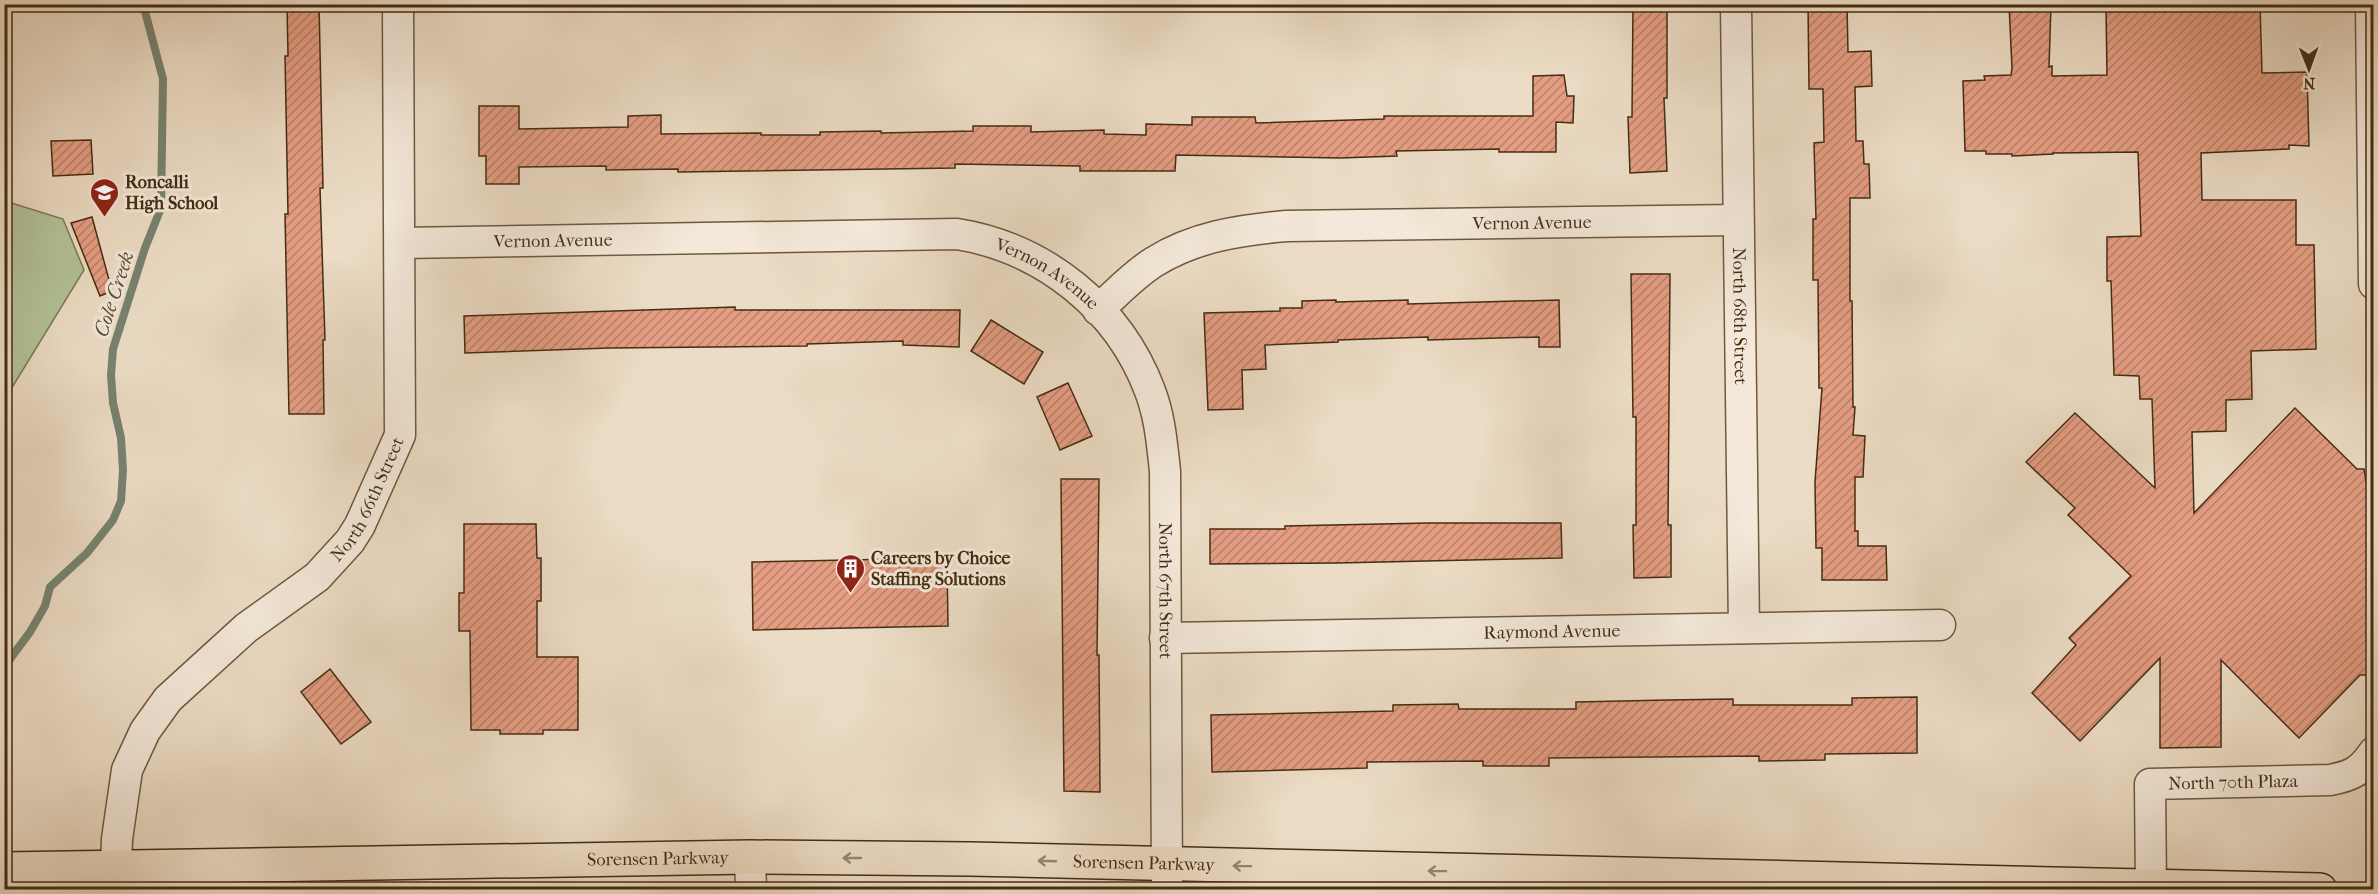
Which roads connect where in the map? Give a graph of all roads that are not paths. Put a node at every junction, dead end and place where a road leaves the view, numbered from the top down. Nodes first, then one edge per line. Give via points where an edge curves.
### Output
1 (398, 4) edge
2 (1736, 4) edge
3 (2371, 4) edge
4 (1737, 220) junction
5 (401, 243) junction
6 (2373, 284) edge
7 (1098, 310) junction
8 (1940, 625) dead end
9 (1744, 628) junction
10 (1165, 638) junction
11 (2373, 752) edge
12 (750, 857) junction
13 (4, 869) edge
14 (1167, 877) edge
15 (115, 878) edge
16 (1679, 883) edge
17 (1727, 884) edge
18 (2151, 888) edge
19 (751, 890) edge
20 (2320, 890) edge

1 - 5 street, North 66th Street
2 - 4 street, North 68th Street
3 - 6 street
4 - 7 street, Vernon Avenue via 1249,229 1187,245 1154,262
4 - 9 street, North 68th Street
5 - 7 street, Vernon Avenue via 957,234 980,238 1030,257 1078,288
5 - 15 street, North 66th Street via 400,435 360,525 317,577 246,628 168,699 145,731 127,770
7 - 10 street, North 67th Street via 1138,363 1151,392 1160,428
8 - 9 street, Raymond Avenue
9 - 10 street, Raymond Avenue
10 - 14 street, North 67th Street
11 - 18 street, North 70th Plaza via 2365,765 2349,777 2330,780 2150,784
14 -> 12 main road, Sorensen Parkway via 969,859
12 - 15 main road, Sorensen Parkway
12 - 19 street
13 - 15 main road, Sorensen Parkway
16 -> 14 main road, Sorensen Parkway
16 - 17 main road, Sorensen Parkway
17 - 18 main road, Sorensen Parkway
18 - 20 main road, Sorensen Parkway

